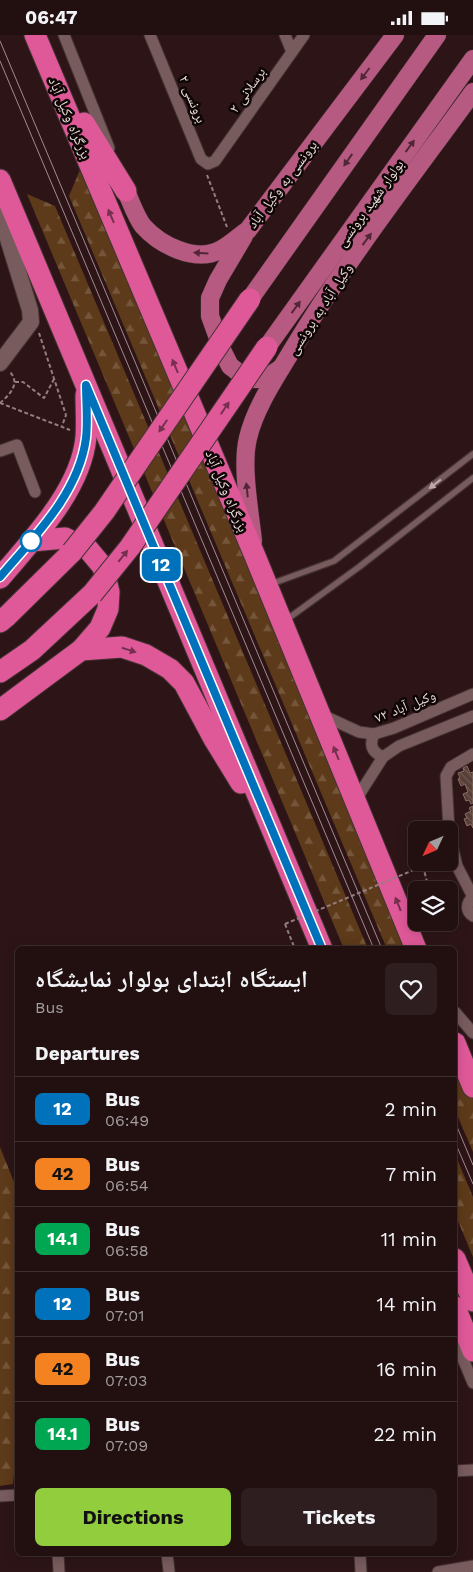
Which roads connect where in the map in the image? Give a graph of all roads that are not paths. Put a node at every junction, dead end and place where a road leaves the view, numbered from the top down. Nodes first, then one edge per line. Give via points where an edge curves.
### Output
1 (35, 35) edge
2 (64, 35) edge
3 (150, 35) edge
4 (285, 35) edge
5 (304, 35) edge
6 (395, 35) edge
7 (437, 35) edge
8 (292, 51) junction
9 (473, 59) edge
10 (48, 65) junction
11 (473, 92) edge
12 (215, 161) joint
13 (0, 180) edge
14 (126, 191) junction
15 (0, 213) edge
16 (248, 229) junction
17 (250, 299) joint
18 (267, 347) joint
19 (3, 366) edge
20 (282, 368) junction
21 (86, 385) junction
22 (0, 451) edge
23 (473, 454) edge
24 (473, 478) edge
25 (35, 492) dead end
26 (31, 541) junction
27 (255, 556) junction
28 (0, 577) edge
29 (266, 585) junction
30 (0, 622) edge
31 (282, 623) junction
32 (81, 650) junction
33 (0, 672) edge
34 (473, 694) edge
35 (0, 710) edge
36 (319, 713) junction
37 (473, 715) edge
38 (374, 734) junction
39 (473, 754) edge
40 (383, 757) junction
41 (355, 801) junction
42 (448, 821) edge
43 (278, 843) junction
44 (458, 868) edge
45 (473, 897) edge
46 (473, 916) edge
47 (321, 946) edge
48 (415, 946) edge
49 (457, 1014) edge
50 (473, 1033) edge
51 (457, 1042) edge
52 (457, 1048) edge
53 (473, 1070) edge
54 (473, 1087) edge
55 (457, 1264) edge
56 (473, 1301) edge
57 (457, 1312) edge
58 (457, 1345) edge
59 (473, 1351) edge
60 (473, 1383) edge
61 (473, 1470) edge
62 (457, 1471) edge
63 (15, 1495) edge
64 (0, 1496) edge
65 (58, 1556) edge
66 (167, 1556) edge
67 (360, 1556) edge
68 (473, 1566) edge
69 (170, 1571) edge
70 (59, 1572) edge
71 (361, 1572) edge
72 (438, 1572) edge

1 - 10 highway, بزرگراه وکیل آباد
2 - 14 street
3 - 12 street, برونسی ۲ via 201,159 208,164
4 - 8 street
5 - 8 street, برسلانی ۲
6 -> 16 main road, برونسی به وکیل آباد
7 -> 17 main road
8 - 12 street, برسلانی ۲
18 -> 9 main road, بولوار شهید برونسی
10 - 14 highway
27 -> 10 highway, بزرگراه وکیل آباد
20 -> 11 main road, وکیل آباد به برونسی via 320,305
13 - 21 highway
16 -> 14 main road, برونسی به وکیل آباد via 221,250 209,254 186,253 163,244 142,225
15 - 19 street via 32,322
16 - 20 main road via 210,298 210,316 230,366 247,379 265,379
17 -> 30 highway, bridge via 104,512 72,552
33 -> 18 highway, bridge via 32,650 92,594 130,547
27 -> 20 main road, وکیل آباد به برونسی via 246,474 248,439 257,414
21 - 26 highway via 86,438 80,466 70,488
21 - 43 highway
22 - 25 street via 17,445
23 -> 29 lane via 334,561
24 - 31 lane
26 - 28 highway
26 - 32 highway via 65,538 88,549 103,567 109,592 108,609 100,628
27 - 29 highway, بزرگراه وکیل آباد
29 - 31 highway, بزرگراه وکیل آباد
31 - 36 highway, بزرگراه وکیل آباد
32 - 35 highway
32 -> 43 highway via 122,647 146,655 170,669 184,683 214,739
34 - 38 street, ۷۲ وکیل آباد via 394,729
36 - 38 street, ۷۲ وکیل آباد via 359,732
41 -> 36 highway, بزرگراه وکیل آباد
37 - 40 street via 399,745
38 - 40 street via 372,748
39 - 42 street via 451,767 446,776
40 - 41 street
48 -> 41 highway, بزرگراه وکیل آباد
43 - 47 highway
44 - 45 street
45 - 46 street via 467,906
49 - 50 street
51 - 53 highway
52 - 54 highway
55 - 56 highway
57 - 59 highway
58 - 60 street
61 - 62 street
63 - 64 street
65 - 70 street
66 - 69 street
67 - 71 street
68 - 72 street

